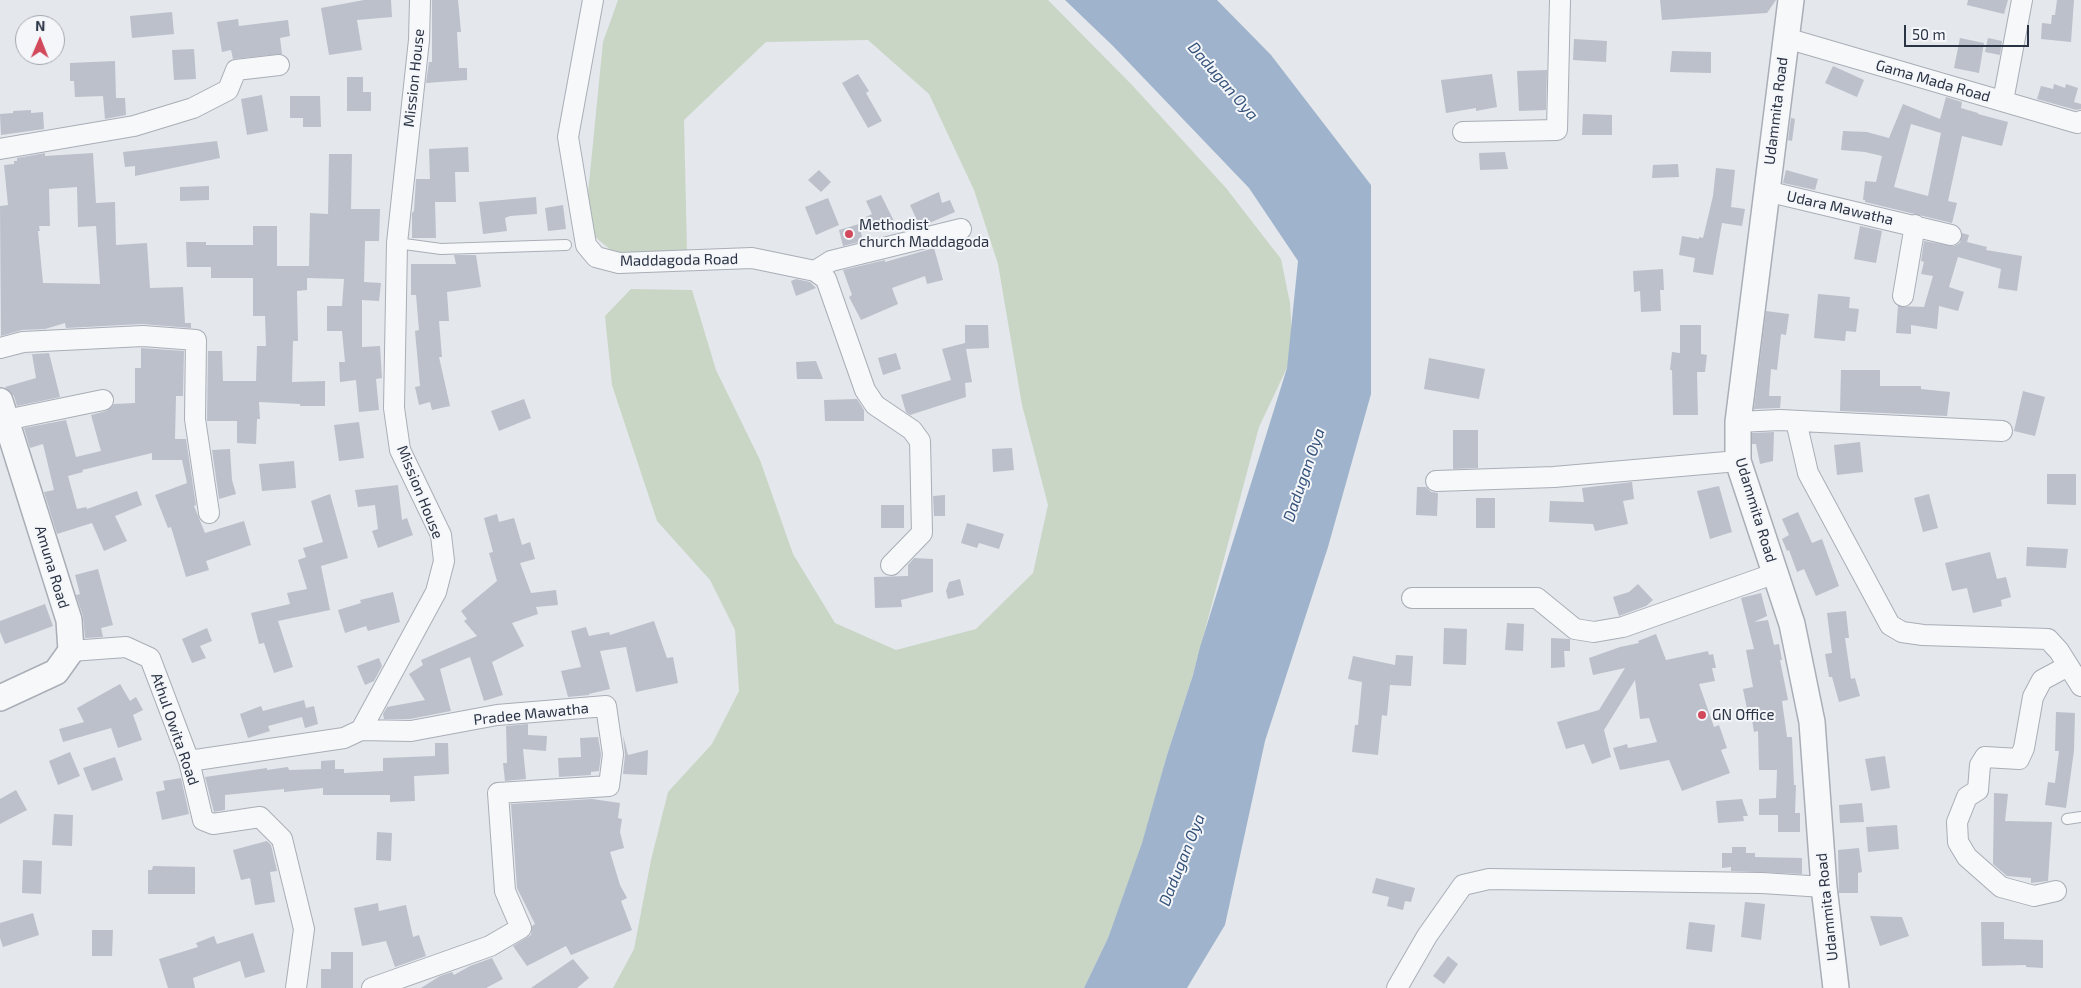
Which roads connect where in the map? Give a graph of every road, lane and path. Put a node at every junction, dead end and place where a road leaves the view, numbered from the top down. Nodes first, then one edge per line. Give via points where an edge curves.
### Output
1 (420, 0) edge
2 (593, 0) edge
3 (1560, 0) edge
4 (1791, 0) edge
5 (2022, 0) edge
6 (1786, 38) junction
7 (279, 65) dead end
8 (2003, 101) junction
9 (2081, 122) edge
10 (1463, 132) dead end
11 (0, 149) edge
12 (1766, 191) junction
13 (1915, 225) junction
14 (961, 229) dead end
15 (1951, 235) dead end
16 (397, 242) junction
17 (566, 245) dead end
18 (815, 271) junction
19 (1903, 296) dead end
20 (0, 348) edge
21 (103, 400) dead end
22 (1796, 421) junction
23 (1738, 422) junction
24 (4, 425) edge
25 (2002, 432) dead end
26 (1738, 461) junction
27 (1436, 481) dead end
28 (209, 513) dead end
29 (891, 565) dead end
30 (1776, 573) junction
31 (1412, 598) dead end
32 (71, 652) junction
33 (2068, 666) junction
34 (2081, 686) edge
35 (0, 698) edge
36 (361, 730) junction
37 (188, 761) junction
38 (2081, 817) edge
39 (2067, 819) dead end
40 (1824, 887) junction
41 (2056, 891) dead end
42 (296, 988) edge
43 (372, 988) edge
44 (1397, 988) edge
45 (1836, 988) edge

1 - 16 street, Mission House via 419,40
2 - 18 street, Maddagoda Road via 568,137 586,245 596,257 619,262 752,258
3 - 10 street via 1557,130
4 - 6 street, Udammita Road
5 - 8 street
6 - 8 street, Gama Mada Road
6 - 12 street, Udammita Road
7 - 11 street via 236,70 228,90 193,108 134,126
8 - 9 street, Gama Mada Road
12 - 13 street, Udara Mawatha
12 - 23 street, Udammita Road
13 - 15 street, Udara Mawatha
13 - 19 street, Udara Mawatha
14 - 18 street via 831,261
16 - 17 lane via 441,249
16 - 36 street, Mission House via 396,425 400,450 441,535 444,561 436,592
18 - 29 street via 826,279 865,390 874,404 912,430 920,441 922,533
20 - 28 street via 23,342 143,336 196,340 195,419
21 - 24 street
22 - 23 street
22 - 25 street
22 - 33 street via 1808,473 1890,625 1902,632 1923,635 2048,639
23 - 26 street, Udammita Road
24 - 32 street, Amuna Road via 69,620
26 - 27 street via 1554,477
26 - 30 street, Udammita Road
30 - 31 street via 1623,627 1594,632 1575,629 1537,598
30 - 40 street, Udammita Road via 1792,624 1812,722
32 - 35 street via 56,672
32 - 37 street, Athul Owita Road via 126,647 150,658
33 - 34 street
33 - 41 street via 2042,680 2033,697 2019,759 1985,757 1980,765 1978,790 1967,797 1957,822 1958,842 1967,857 2001,887 2034,896
36 - 37 street via 344,738
36 - 43 street, Pradee Mawatha via 410,731 497,715 606,706 613,754 609,786 498,793 505,891 521,928 490,946
37 - 42 street, Athul Owita Road via 203,820 213,824 260,817 282,839 304,929
38 - 39 lane
40 - 44 street via 1489,878 1463,885 1426,936
40 - 45 street, Udammita Road

